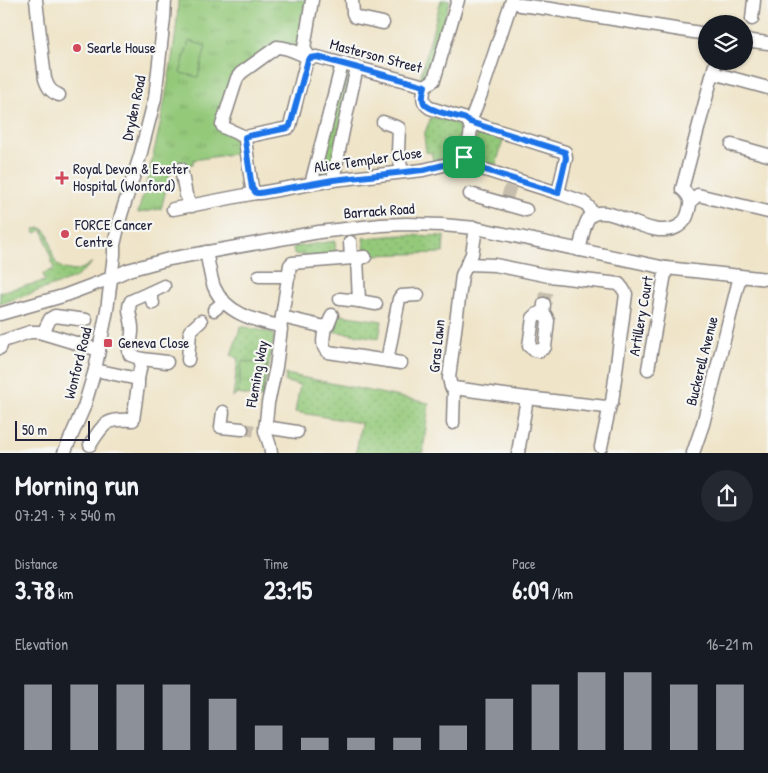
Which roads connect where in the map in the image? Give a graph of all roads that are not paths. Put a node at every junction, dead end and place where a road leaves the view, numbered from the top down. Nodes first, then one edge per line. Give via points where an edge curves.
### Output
1 (36, 0) edge
2 (164, 0) edge
3 (312, 0) edge
4 (352, 0) edge
5 (458, 0) edge
6 (754, 0) edge
7 (516, 2) edge
8 (752, 15) edge
9 (383, 23) dead end
10 (698, 33) edge
11 (753, 41) edge
12 (768, 43) edge
13 (310, 58) junction
14 (342, 64) junction
15 (357, 67) junction
16 (714, 70) edge
17 (723, 70) edge
18 (425, 86) junction
19 (768, 88) edge
20 (59, 95) dead end
21 (383, 122) dead end
22 (470, 122) junction
23 (245, 137) junction
24 (732, 145) dead end
25 (768, 155) edge
26 (464, 157) junction
27 (181, 169) dead end
28 (402, 172) junction
29 (333, 180) junction
30 (312, 184) junction
31 (509, 192) junction
32 (256, 193) junction
33 (558, 193) junction
34 (470, 194) dead end
35 (691, 202) junction
36 (192, 206) junction
37 (173, 209) dead end
38 (526, 210) dead end
39 (768, 212) edge
40 (593, 214) junction
41 (476, 228) junction
42 (350, 242) dead end
43 (579, 250) junction
44 (206, 252) junction
45 (358, 258) junction
46 (467, 264) junction
47 (666, 268) junction
48 (259, 276) dead end
49 (289, 276) junction
50 (740, 276) junction
51 (111, 278) junction
52 (768, 280) edge
53 (164, 286) dead end
54 (418, 295) dead end
55 (340, 299) dead end
56 (223, 300) junction
57 (360, 301) junction
58 (376, 304) dead end
59 (214, 310) dead end
60 (0, 314) edge
61 (332, 315) dead end
62 (86, 320) dead end
63 (201, 321) dead end
64 (281, 322) junction
65 (325, 327) junction
66 (43, 333) junction
67 (1, 343) edge
68 (99, 350) junction
69 (142, 359) junction
70 (188, 360) dead end
71 (387, 361) junction
72 (167, 362) dead end
73 (401, 363) dead end
74 (648, 369) dead end
75 (95, 370) junction
76 (138, 379) junction
77 (454, 388) junction
78 (527, 398) junction
79 (610, 405) junction
80 (222, 412) dead end
81 (453, 423) dead end
82 (242, 429) tunnel mouth
83 (262, 430) junction
84 (297, 432) dead end
85 (90, 445) dead end
86 (601, 447) dead end
87 (64, 453) edge
88 (271, 453) edge
89 (518, 453) edge
90 (693, 453) edge

1 - 20 street via 45,80 48,88
2 - 51 street, Dryden Road via 155,98 121,216
3 - 13 street via 304,48
4 - 9 street via 354,17
5 - 18 street, Masterson Street via 434,80
6 - 8 street
7 - 10 street
7 - 22 street
11 - 12 street
13 - 14 street, Masterson Street
13 - 23 street, Masterson Street via 290,126
13 - 23 street via 277,47 241,73 222,125
14 - 15 street, Masterson Street
14 - 30 street
15 - 18 street, Masterson Street
15 - 29 street
16 - 35 street via 682,189
17 - 19 street
18 - 22 street via 422,97 427,106
21 - 28 street via 399,128 398,151
22 - 26 street
22 - 33 street via 565,152
23 - 32 street via 252,188
24 - 25 street
26 - 28 street, Alice Templer Close via 452,163
26 - 31 street
27 - 36 street via 186,195
28 - 29 street, Alice Templer Close
29 - 30 street, Alice Templer Close
30 - 32 street, Alice Templer Close
31 - 33 street
31 - 34 street
31 - 38 street
32 - 36 street, Alice Templer Close
33 - 40 street via 583,202
35 - 39 street via 698,195
35 - 40 street via 687,219 679,226 664,231 606,213
36 - 37 street, Alice Templer Close
40 - 43 street via 586,222
41 - 43 street, Barrack Road
41 - 44 street, Barrack Road via 381,225 319,232
41 - 46 street, Gras Lawn
42 - 45 street
43 - 47 street, Barrack Road
44 - 51 street, Barrack Road via 128,270
44 - 56 street, Fleming Way via 214,286
45 - 49 street via 292,262
45 - 57 street
46 - 77 street, Gras Lawn via 462,275 449,378
46 - 79 street via 495,265 548,282 618,284 626,294
47 - 50 street, Barrack Road
47 - 74 street, Artillery Court
48 - 49 street
49 - 64 street
50 - 52 street, Barrack Road
50 - 90 street, Buckerell Avenue
51 - 60 street, Barrack Road
51 - 68 street, Wonford Road
53 - 69 street via 151,298 129,303 132,326 129,352
54 - 71 street via 398,299
55 - 57 street
56 - 59 street
56 - 64 street, Fleming Way via 242,315 266,323
57 - 58 street
61 - 65 street
62 - 66 street via 55,316 46,324
63 - 70 street via 190,331
64 - 65 street
64 - 83 street, Fleming Way via 276,366
65 - 71 street via 323,346 328,352
66 - 67 street via 30,332
66 - 68 street
68 - 75 street, Wonford Road
69 - 72 street
69 - 76 street
71 - 73 street
75 - 76 street
75 - 87 street, Wonford Road via 84,407
76 - 85 street via 133,420 104,418
77 - 78 street, Gras Lawn
77 - 81 street
78 - 79 street, Gras Lawn
78 - 89 street
79 - 86 street
80 - 82 street via 221,427
83 - 84 street
83 - 88 street, Fleming Way

